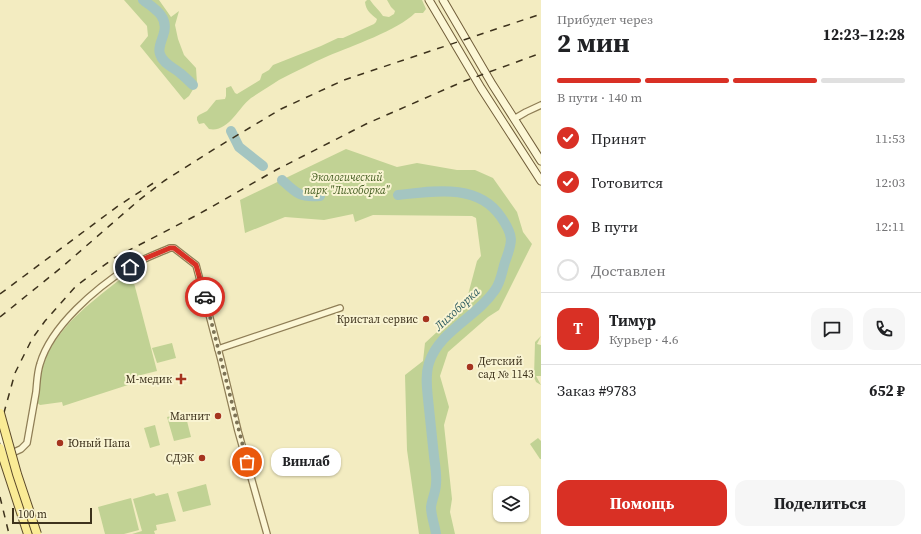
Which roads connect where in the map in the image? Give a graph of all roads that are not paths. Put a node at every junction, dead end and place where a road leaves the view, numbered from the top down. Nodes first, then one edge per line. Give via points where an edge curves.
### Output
1 (429, 0) edge
2 (443, 0) edge
3 (541, 105) edge
4 (514, 119) junction
5 (541, 161) edge
6 (541, 181) edge
7 (340, 308) dead end
8 (218, 349) junction
9 (0, 413) edge
10 (0, 430) edge
11 (0, 448) edge
12 (7, 455) junction
13 (28, 534) edge
14 (34, 534) edge
15 (37, 534) edge
16 (266, 534) edge

1 - 6 main road
2 - 4 main road
3 - 4 street
4 - 5 main road
7 - 8 street
8 - 12 street via 196,265 174,248 146,258 104,285 84,302 50,341 40,364 27,443 21,449
8 - 16 street
9 - 15 main road, bridge
10 - 12 main road
11 - 13 main road
12 - 14 main road

